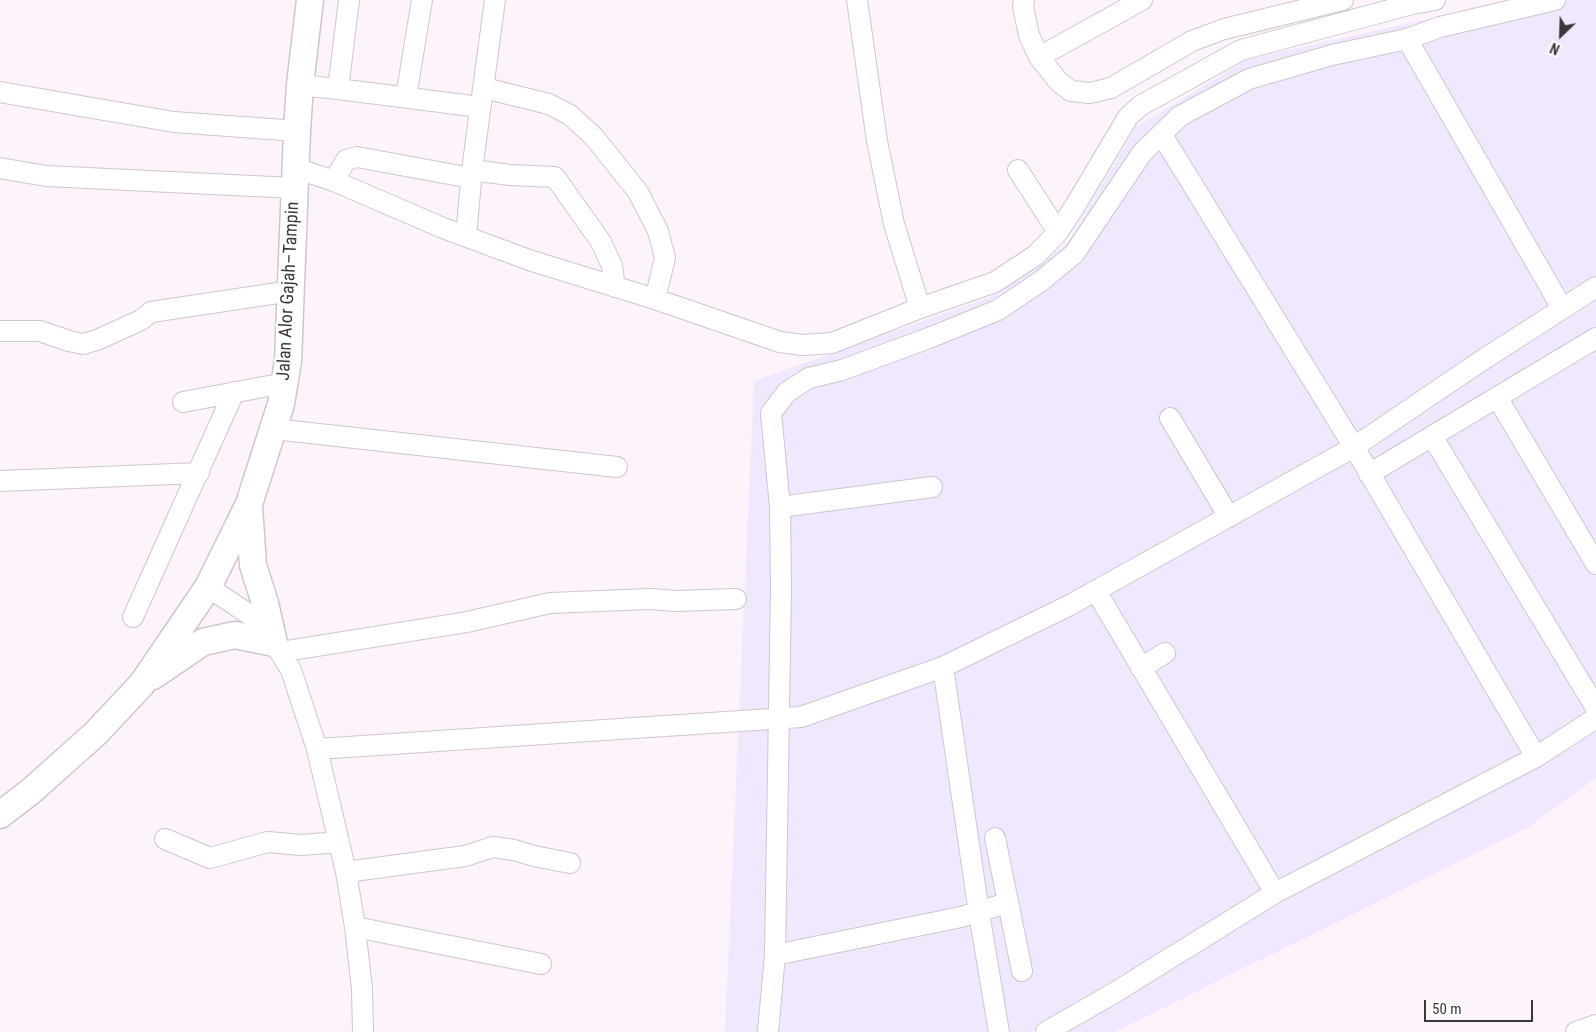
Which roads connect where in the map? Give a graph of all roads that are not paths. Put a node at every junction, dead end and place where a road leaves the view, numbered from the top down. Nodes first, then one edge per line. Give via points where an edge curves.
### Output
1 (310, 0) edge
2 (349, 0) edge
3 (422, 0) edge
4 (495, 0) edge
5 (856, 0) edge
6 (1024, 0) edge
7 (1142, 0) edge
8 (1343, 0) edge
9 (1435, 0) edge
10 (1555, 0) edge
11 (1411, 2) edge
12 (1407, 39) junction
13 (1039, 57) junction
14 (300, 85) junction
15 (338, 89) junction
16 (0, 92) edge
17 (406, 97) junction
18 (482, 98) junction
19 (297, 131) junction
20 (1162, 135) junction
21 (0, 168) edge
22 (1018, 170) dead end
23 (471, 174) junction
24 (294, 178) junction
25 (334, 181) junction
26 (1076, 206) junction
27 (1096, 222) junction
28 (1058, 232) junction
29 (466, 236) junction
30 (615, 287) junction
31 (1596, 288) edge
32 (291, 290) junction
33 (655, 299) junction
34 (920, 308) junction
35 (1562, 308) junction
36 (0, 331) edge
37 (1596, 338) edge
38 (285, 383) junction
39 (234, 392) junction
40 (1497, 397) junction
41 (183, 402) dead end
42 (1170, 418) dead end
43 (274, 429) junction
44 (1432, 436) junction
45 (1354, 448) junction
46 (617, 467) dead end
47 (199, 473) junction
48 (1369, 474) junction
49 (0, 482) edge
50 (932, 487) dead end
51 (249, 504) junction
52 (780, 507) junction
53 (1229, 517) junction
54 (1596, 564) edge
55 (208, 587) junction
56 (1096, 591) junction
57 (736, 599) dead end
58 (133, 617) dead end
59 (277, 648) junction
60 (1165, 653) dead end
61 (943, 667) junction
62 (1141, 668) junction
63 (142, 684) junction
64 (1596, 708) edge
65 (1596, 718) edge
66 (778, 719) junction
67 (317, 749) junction
68 (1536, 757) junction
69 (0, 815) edge
70 (995, 838) dead end
71 (165, 839) dead end
72 (339, 842) junction
73 (570, 863) dead end
74 (346, 872) junction
75 (1275, 893) junction
76 (1007, 903) junction
77 (979, 913) junction
78 (355, 927) junction
79 (775, 954) junction
80 (541, 964) dead end
81 (1022, 971) dead end
82 (1596, 1025) edge
83 (363, 1032) edge
84 (768, 1032) edge
85 (999, 1032) edge
86 (1046, 1032) edge
87 (1576, 1032) edge

1 - 14 main road, Jalan Alor Gajah–Tampin
2 - 15 street
3 - 17 street
4 - 18 street
5 - 34 street via 890,205
6 - 13 street via 1029,35
7 - 13 street
8 - 13 street via 1192,41 1111,88 1090,93 1071,91 1059,82
9 - 11 street
10 - 12 street via 1440,27
11 - 26 street via 1240,50 1140,106 1128,117
12 - 20 street via 1332,55 1249,79 1180,116
12 - 35 street
14 - 15 street
14 - 19 main road, Jalan Alor Gajah–Tampin
15 - 17 street
16 - 19 street via 174,122
17 - 18 street
18 - 23 street
18 - 33 street via 549,104 570,115 600,144 638,192 658,231 665,258
19 - 24 main road, Jalan Alor Gajah–Tampin
20 - 27 street via 1142,153
20 - 45 street
21 - 24 street via 46,176
22 - 28 street
23 - 25 street via 352,158 346,160
23 - 29 street
23 - 30 street via 554,177 601,242 612,266
24 - 25 street
24 - 32 main road, Jalan Alor Gajah–Tampin
25 - 29 street
26 - 27 street
26 - 28 street
27 - 52 street via 1074,254 998,310 929,338 809,378 786,392 771,413
28 - 34 street via 1036,255 996,282
29 - 30 street
30 - 33 street
31 - 35 street
32 - 36 street via 151,312 142,320 83,344 40,331
32 - 38 main road, Jalan Alor Gajah–Tampin
33 - 34 street via 780,342 803,345 832,342
35 - 45 street
37 - 40 street
38 - 39 street
38 - 43 main road, Jalan Alor Gajah–Tampin
39 - 41 street
39 - 47 street
40 - 44 street
40 - 54 street
42 - 53 street
43 - 46 street
43 - 51 main road, Jalan Alor Gajah–Tampin
44 - 48 street
44 - 64 street
45 - 48 street
45 - 53 street
47 - 49 street
47 - 58 street
48 - 68 street
50 - 52 street
51 - 55 main road, Jalan Alor Gajah–Tampin
51 - 59 main road via 253,565
52 - 66 street
53 - 56 street
55 - 59 street via 250,615
55 - 63 main road, Jalan Alor Gajah–Tampin
56 - 61 street
56 - 62 street
57 - 59 street via 550,603 467,622
59 - 63 main road via 235,635 203,642
59 - 67 street via 291,670
60 - 62 street
61 - 66 street via 801,717
61 - 77 street
62 - 75 street
63 - 69 main road, Jalan Alor Gajah–Tampin via 95,734
65 - 68 street
66 - 67 street
66 - 79 street
67 - 72 street
68 - 75 street
70 - 76 street
71 - 72 street via 210,858 268,842 301,845
72 - 74 street
73 - 74 street via 493,847 464,856
74 - 78 street
75 - 86 street
76 - 77 street
76 - 81 street
77 - 79 street
77 - 85 street
78 - 80 street
78 - 83 street
79 - 84 street
82 - 87 street

